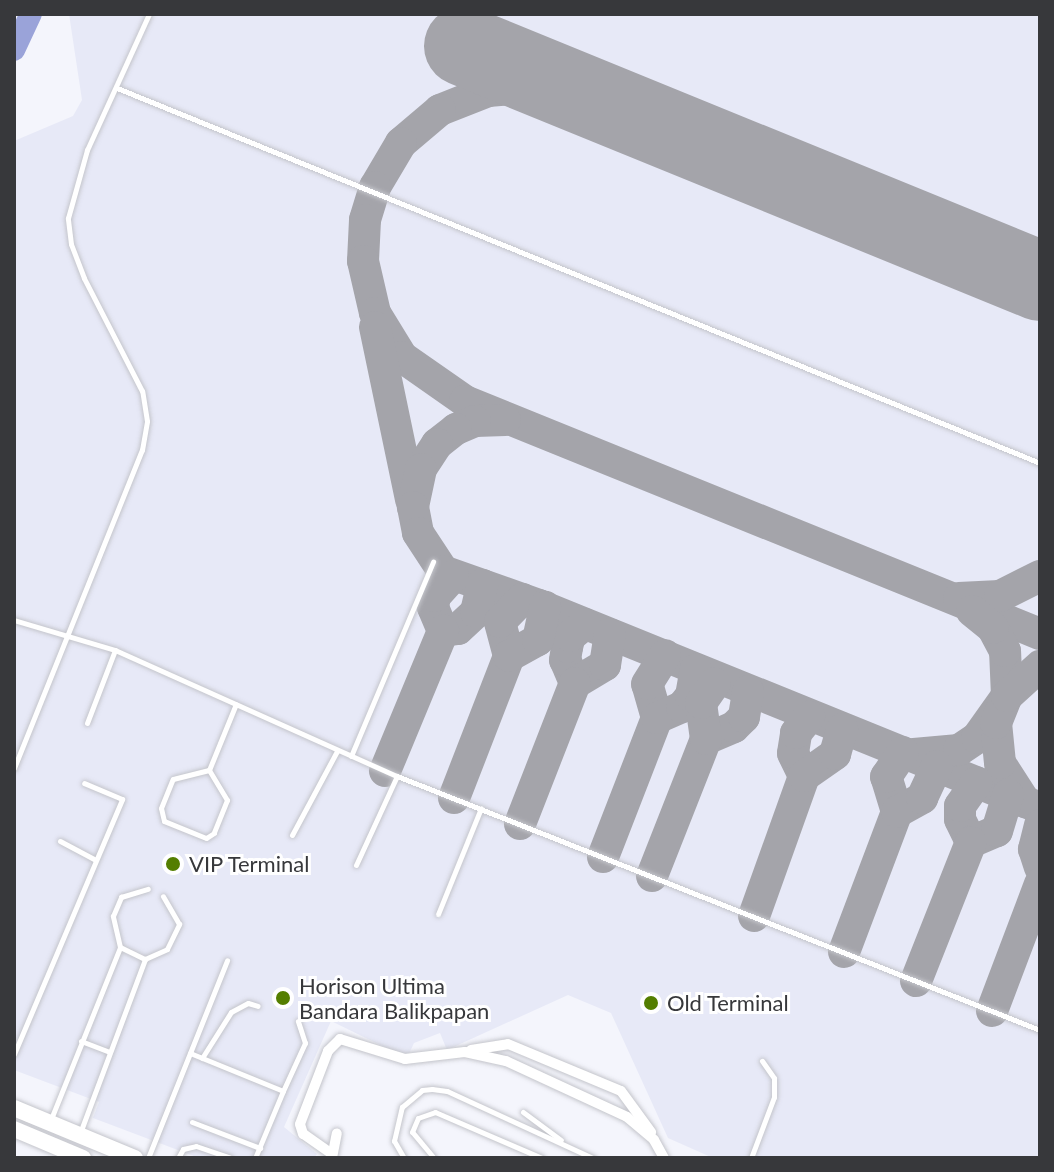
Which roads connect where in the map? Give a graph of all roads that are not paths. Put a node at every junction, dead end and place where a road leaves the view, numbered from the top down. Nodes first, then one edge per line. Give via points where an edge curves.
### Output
1 (149, 14) edge
2 (117, 88) junction
3 (1040, 463) edge
4 (433, 562) dead end
5 (14, 620) edge
6 (68, 636) junction
7 (115, 650) junction
8 (236, 704) junction
9 (87, 723) dead end
10 (337, 751) junction
11 (351, 756) junction
12 (14, 768) edge
13 (209, 770) junction
14 (397, 776) junction
15 (84, 783) dead end
16 (481, 808) junction
17 (292, 835) dead end
18 (60, 841) dead end
19 (95, 860) junction
20 (356, 865) dead end
21 (148, 889) dead end
22 (163, 896) dead end
23 (438, 914) dead end
24 (120, 947) junction
25 (145, 959) junction
26 (227, 960) dead end
27 (258, 1006) dead end
28 (298, 1021) dead end
29 (1040, 1030) edge
30 (81, 1041) junction
31 (15, 1050) edge
32 (109, 1052) junction
33 (465, 1052) junction
34 (190, 1053) junction
35 (202, 1058) junction
36 (762, 1061) dead end
37 (283, 1091) junction
38 (14, 1108) edge
39 (523, 1112) dead end
40 (192, 1122) dead end
41 (49, 1123) junction
42 (14, 1129) edge
43 (337, 1133) dead end
44 (80, 1135) junction
45 (654, 1140) junction
46 (42, 1141) junction
47 (260, 1148) junction
48 (572, 1148) junction
49 (330, 1155) edge
50 (76, 1157) edge
51 (135, 1158) edge
52 (148, 1158) edge
53 (178, 1158) edge
54 (230, 1158) edge
55 (255, 1158) edge
56 (404, 1158) edge
57 (434, 1158) edge
58 (542, 1158) edge
59 (593, 1158) edge
60 (664, 1158) edge
61 (751, 1158) edge

1 - 2 lane
2 - 3 lane
2 - 6 lane via 87,150 68,218 84,278 142,391 147,421 142,450
4 - 11 lane
5 - 6 lane
6 - 7 lane
6 - 12 lane
7 - 8 lane
7 - 9 lane
8 - 10 lane
8 - 13 lane
10 - 11 lane
10 - 17 lane
11 - 14 lane
13 - 13 lane via 227,800 214,833 206,838 164,821 161,808 173,779
14 - 16 lane
14 - 20 lane
15 - 19 lane via 122,799
16 - 23 lane
16 - 29 lane
18 - 19 lane
19 - 31 lane
21 - 24 lane via 121,897 112,923
22 - 25 lane via 179,924 167,949
24 - 25 lane
24 - 30 lane
25 - 32 lane
26 - 34 lane
27 - 35 lane via 248,1003 231,1012
28 - 37 lane via 305,1043
30 - 32 lane
30 - 41 lane
32 - 44 lane
33 - 45 street via 506,1061 598,1102
33 - 45 street via 508,1044 621,1091 642,1114
33 - 49 street via 405,1059 336,1040 299,1129
34 - 35 lane
34 - 52 lane
35 - 37 lane
36 - 61 lane via 774,1078 774,1097
37 - 47 lane
38 - 41 highway
39 - 48 lane
40 - 47 lane
41 - 44 highway
41 - 46 highway
42 - 46 highway
43 - 49 street
44 - 50 highway
44 - 51 highway
45 - 60 street
46 - 50 highway
47 - 55 lane
48 - 56 lane via 432,1089 422,1090 402,1107 394,1141
48 - 59 lane
53 - 54 lane via 183,1149 196,1146
57 - 58 lane via 412,1132 418,1118 435,1112

